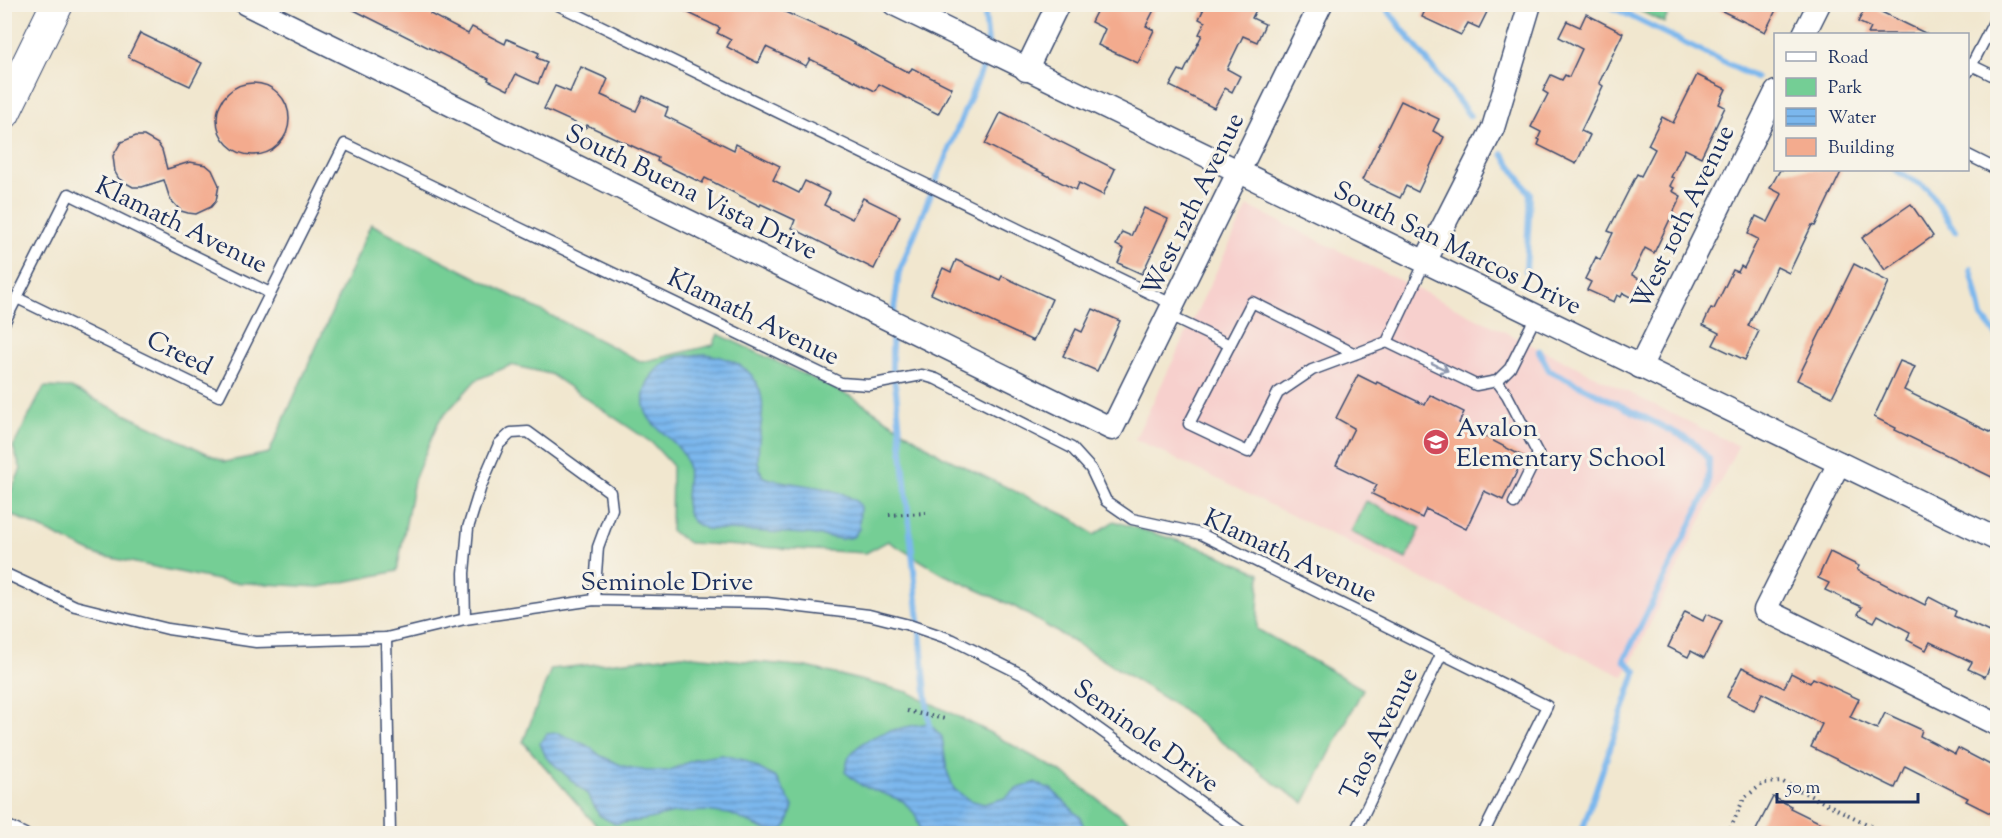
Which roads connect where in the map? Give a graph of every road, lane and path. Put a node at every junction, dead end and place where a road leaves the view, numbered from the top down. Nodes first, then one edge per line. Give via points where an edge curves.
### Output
1 (57, 4) edge
2 (246, 4) edge
3 (556, 4) edge
4 (894, 4) edge
5 (1058, 4) edge
6 (1322, 4) edge
7 (1530, 4) edge
8 (1819, 4) edge
9 (1998, 14) edge
10 (1804, 33) edge
11 (1969, 69) edge
12 (1026, 70) junction
13 (1998, 78) edge
14 (1774, 96) edge
15 (4, 113) edge
16 (1969, 156) edge
17 (1998, 170) edge
18 (1240, 172) junction
19 (1425, 262) junction
20 (270, 293) junction
21 (17, 298) junction
22 (1171, 310) junction
23 (1536, 316) junction
24 (4, 323) edge
25 (1388, 342) junction
26 (1230, 345) junction
27 (1355, 354) junction
28 (1640, 367) junction
29 (1497, 381) junction
30 (1113, 429) joint
31 (1839, 463) junction
32 (1514, 503) dead end
33 (926, 513) dead end
34 (889, 515) dead end
35 (1998, 540) edge
36 (4, 573) edge
37 (594, 600) junction
38 (465, 619) junction
39 (386, 638) junction
40 (1442, 653) junction
41 (907, 711) dead end
42 (945, 719) dead end
43 (1998, 726) edge
44 (4, 824) edge
45 (25, 834) edge
46 (390, 834) edge
47 (1245, 834) edge
48 (1354, 834) edge
49 (1483, 834) edge
50 (1728, 834) edge
51 (1887, 834) edge

1 - 15 street
2 - 30 street, South Buena Vista Drive
3 - 22 lane
4 - 12 street, South San Marcos Drive
5 - 12 street
6 - 18 street, West 12th Avenue
7 - 19 street via 1493,128
8 - 10 street
9 - 11 lane
11 - 13 lane
12 - 18 street, South San Marcos Drive
14 - 28 street, West 10th Avenue
16 - 17 lane
18 - 19 street, South San Marcos Drive
18 - 22 street, West 12th Avenue
19 - 23 street, South San Marcos Drive
19 - 25 lane
20 - 21 lane, Creed via 219,396
20 - 21 lane, Klamath Avenue via 69,194
20 - 40 lane, Klamath Avenue via 345,144 841,383 869,385 922,375 936,379 1072,448 1091,469 1106,501 1132,519 1201,534
21 - 24 lane, Klamath Avenue
22 - 26 lane
22 - 30 street, West 12th Avenue
23 - 28 street, South San Marcos Drive
23 - 29 lane via 1510,368
25 - 27 lane
25 -> 29 lane via 1476,385
26 - 27 lane via 1252,302
26 - 27 lane via 1190,424 1248,452 1278,393 1312,370
28 - 31 street, South San Marcos Drive
29 - 32 lane via 1538,454
31 - 35 street, South San Marcos Drive
31 - 43 street via 1765,610
33 - 34 path
36 - 39 lane, Seminole Drive via 75,606 168,629 256,642
37 - 38 lane, Seminole Drive
37 - 38 lane via 598,548 612,509 610,492 528,432 511,433 499,444 468,528
37 - 47 lane, Seminole Drive via 766,603 869,615 937,634 1025,676
38 - 39 lane, Seminole Drive
39 - 46 lane
40 - 48 lane, Taos Avenue
40 - 49 lane, Klamath Avenue via 1547,706
41 - 42 path
44 - 45 lane
50 - 51 path via 1744,798 1764,783 1783,782

